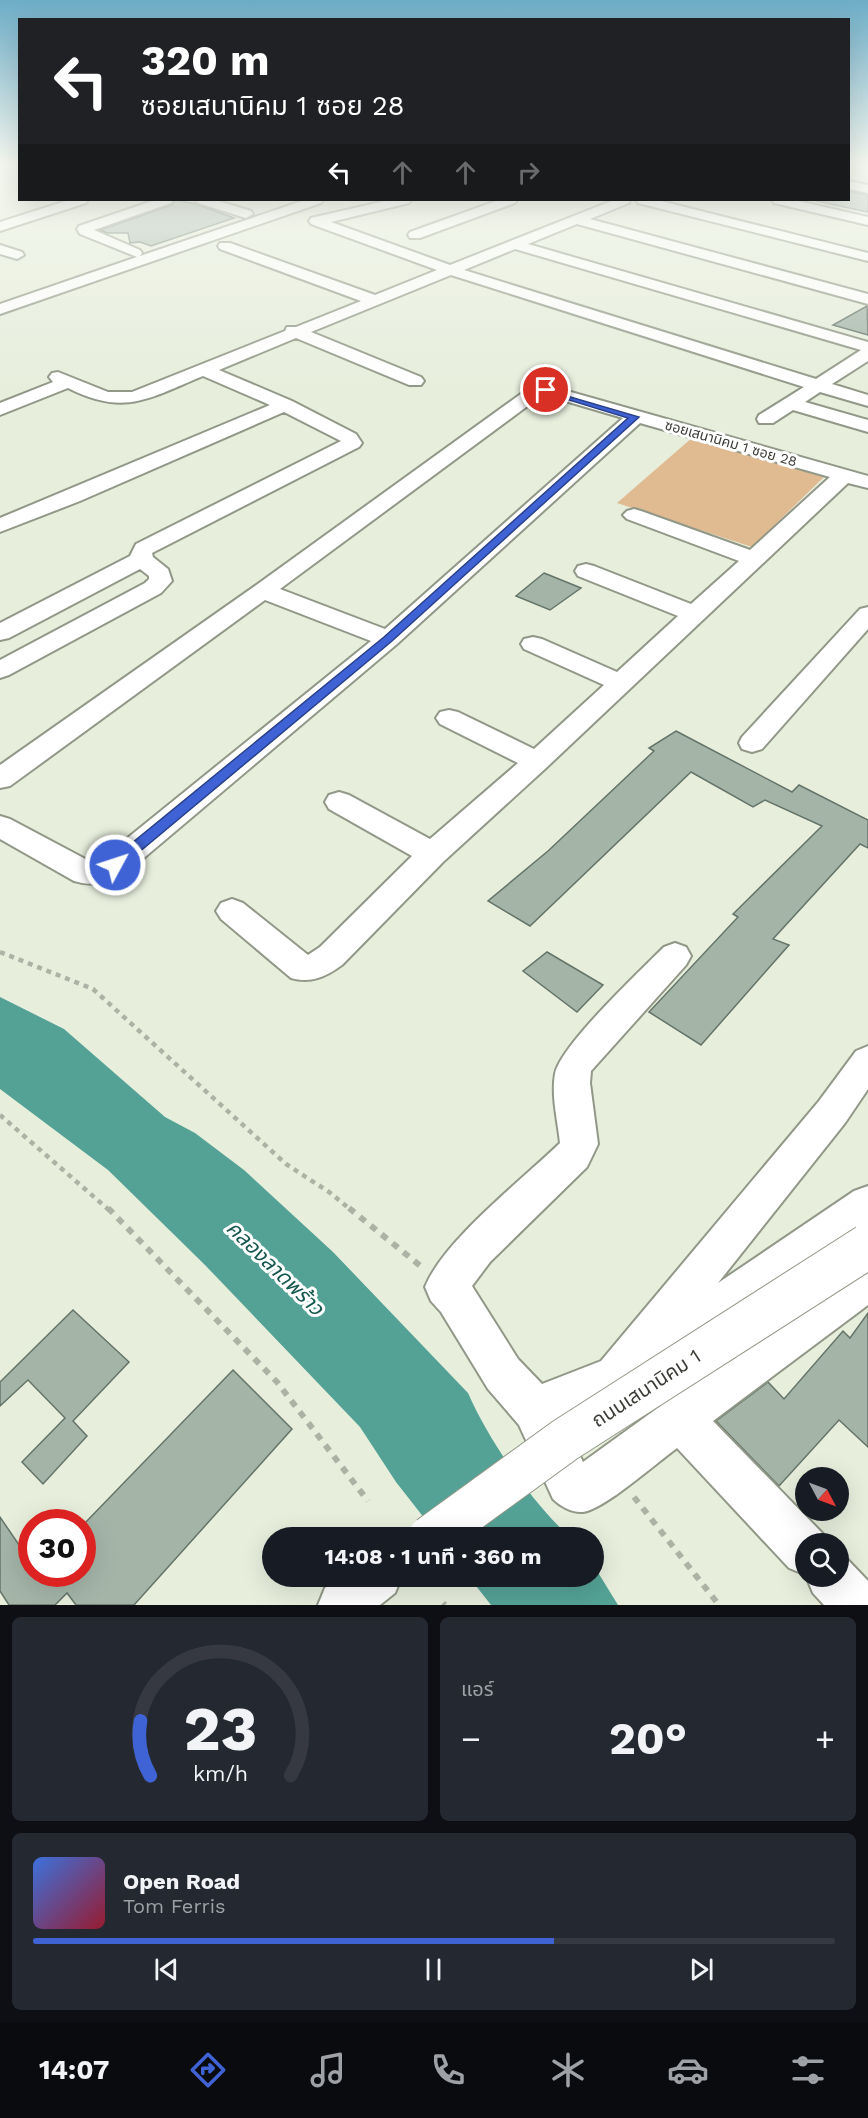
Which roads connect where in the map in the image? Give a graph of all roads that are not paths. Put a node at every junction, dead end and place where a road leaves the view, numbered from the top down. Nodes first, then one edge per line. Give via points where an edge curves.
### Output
1 (102, 239) edge
2 (184, 239) edge
3 (203, 239) edge
4 (365, 239) edge
5 (526, 239) edge
6 (649, 239) edge
7 (796, 239) edge
8 (866, 239) edge
9 (514, 244) junction
10 (225, 246) dead end
11 (0, 249) edge
12 (851, 253) junction
13 (135, 254) junction
14 (17, 255) dead end
15 (868, 257) edge
16 (450, 270) junction
17 (0, 298) edge
18 (868, 299) edge
19 (374, 300) junction
20 (0, 309) edge
21 (293, 331) junction
22 (868, 347) edge
23 (868, 353) edge
24 (202, 369) junction
25 (415, 381) dead end
26 (817, 386) junction
27 (868, 401) edge
28 (790, 403) junction
29 (285, 405) junction
30 (0, 409) edge
31 (635, 417) junction
32 (766, 419) dead end
33 (868, 426) edge
34 (856, 479) edge
35 (634, 514) dead end
36 (0, 526) edge
37 (142, 559) junction
38 (754, 559) junction
39 (586, 571) dead end
40 (263, 591) junction
41 (694, 614) junction
42 (868, 614) edge
43 (0, 633) edge
44 (388, 639) junction
45 (533, 644) dead end
46 (0, 670) edge
47 (619, 682) junction
48 (449, 718) dead end
49 (752, 743) dead end
50 (537, 761) junction
51 (0, 779) edge
52 (339, 802) dead end
53 (0, 826) edge
54 (432, 854) junction
55 (232, 911) dead end
56 (675, 956) dead end
57 (868, 1061) edge
58 (868, 1204) edge
59 (868, 1246) edge
60 (868, 1280) edge
61 (616, 1377) junction
62 (535, 1409) junction
63 (679, 1418) junction
64 (445, 1527) edge
65 (795, 1539) edge
66 (364, 1587) edge
67 (840, 1587) edge
68 (342, 1605) edge
69 (857, 1605) edge

1 - 13 street
2 - 13 street
3 - 20 street
4 - 16 street
5 - 9 street
6 - 18 street
7 - 12 street
8 - 12 street
9 - 16 street
9 - 22 street
10 - 19 street
11 - 14 street
12 - 15 street
13 - 17 street
16 - 19 street
16 - 26 street
19 - 21 street
21 - 24 street
21 - 25 street
23 - 26 street
24 - 29 street
24 - 30 street via 136,397 114,400 63,380
26 - 27 street
26 - 28 street
28 - 32 street
28 - 33 street
29 - 36 street
29 - 37 street via 352,443 144,549
31 - 34 street, ซอยเสนานิคม 1 ซอย 28
31 - 40 street, ซอยเสนานิคม 1 ซอย 28 via 546,390 526,397
31 - 44 street
34 - 38 street
35 - 38 street
37 - 43 street
37 - 46 street via 160,574 160,581 153,588
38 - 41 street
39 - 41 street
40 - 44 street
40 - 51 street
41 - 47 street
42 - 49 street
44 - 53 street via 115,865 98,874 85,873
45 - 47 street
47 - 50 street
48 - 50 street
50 - 54 street
52 - 54 street
54 - 55 street via 317,966 303,969
56 - 62 street via 578,1060 573,1071 579,1144 574,1155 476,1249 446,1287 502,1374
57 - 61 street via 832,1112
58 - 61 street
59 - 64 street, ถนนเสนานิคม 1, bridge via 565,1440
60 - 63 street
61 - 62 street
62 - 63 street via 569,1483 576,1489 584,1489
63 - 65 street
66 - 68 street
67 - 69 street

